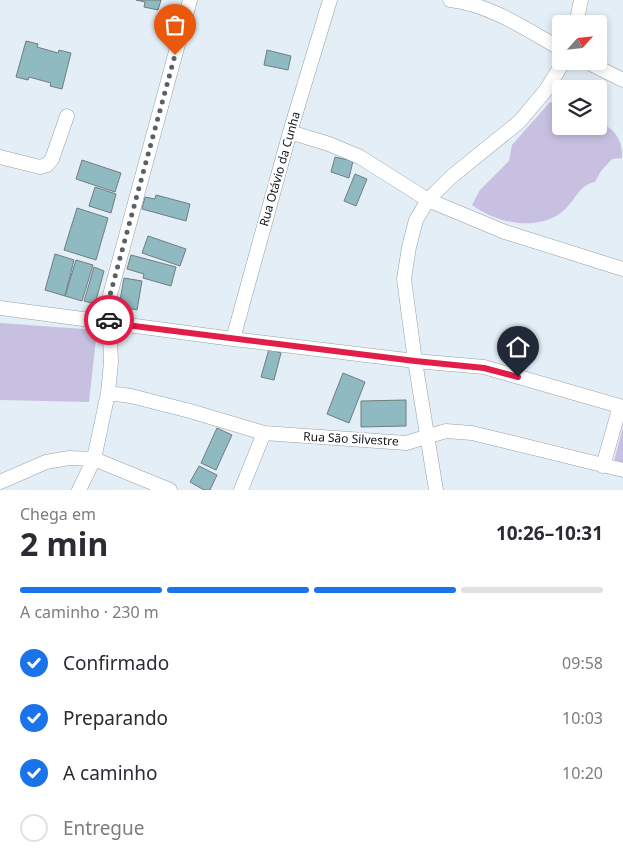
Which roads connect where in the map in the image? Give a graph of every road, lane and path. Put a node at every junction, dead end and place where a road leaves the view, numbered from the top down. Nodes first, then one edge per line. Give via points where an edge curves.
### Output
1 (190, 0) edge
2 (330, 0) edge
3 (450, 0) edge
4 (581, 0) edge
5 (578, 15) edge
6 (552, 44) edge
7 (558, 70) edge
8 (603, 70) edge
9 (623, 80) edge
10 (68, 116) dead end
11 (290, 132) junction
12 (0, 157) edge
13 (428, 200) junction
14 (623, 269) edge
15 (0, 308) edge
16 (110, 323) junction
17 (233, 339) junction
18 (415, 361) junction
19 (108, 393) junction
20 (621, 407) edge
21 (264, 433) junction
22 (427, 437) junction
23 (94, 459) junction
24 (603, 466) junction
25 (623, 470) edge
26 (0, 482) edge
27 (79, 490) edge
28 (170, 490) edge
29 (241, 490) edge
30 (436, 490) edge

1 - 16 street via 110,295
2 - 11 street, Rua Otávio da Cunha
3 - 6 street via 464,2 515,23
4 - 5 street
7 - 13 street via 519,122
8 - 9 street
10 - 12 street via 47,166
11 - 13 street via 360,157
11 - 17 street, Rua Otávio da Cunha
13 - 14 street via 505,232
13 - 18 street via 416,220 404,279
15 - 16 street
16 - 17 street
16 - 19 street
17 - 18 street
18 - 20 street via 484,368
18 - 22 street
19 - 21 street, Rua São Silvestre via 182,409
19 - 23 street
20 - 24 street
21 - 22 street, Rua São Silvestre via 406,442
21 - 29 street
22 - 24 street, Rua São Silvestre via 446,431 472,433
22 - 30 street
23 - 26 street via 69,458 46,462
23 - 27 street
23 - 28 street
24 - 25 street, Rua São Silvestre

